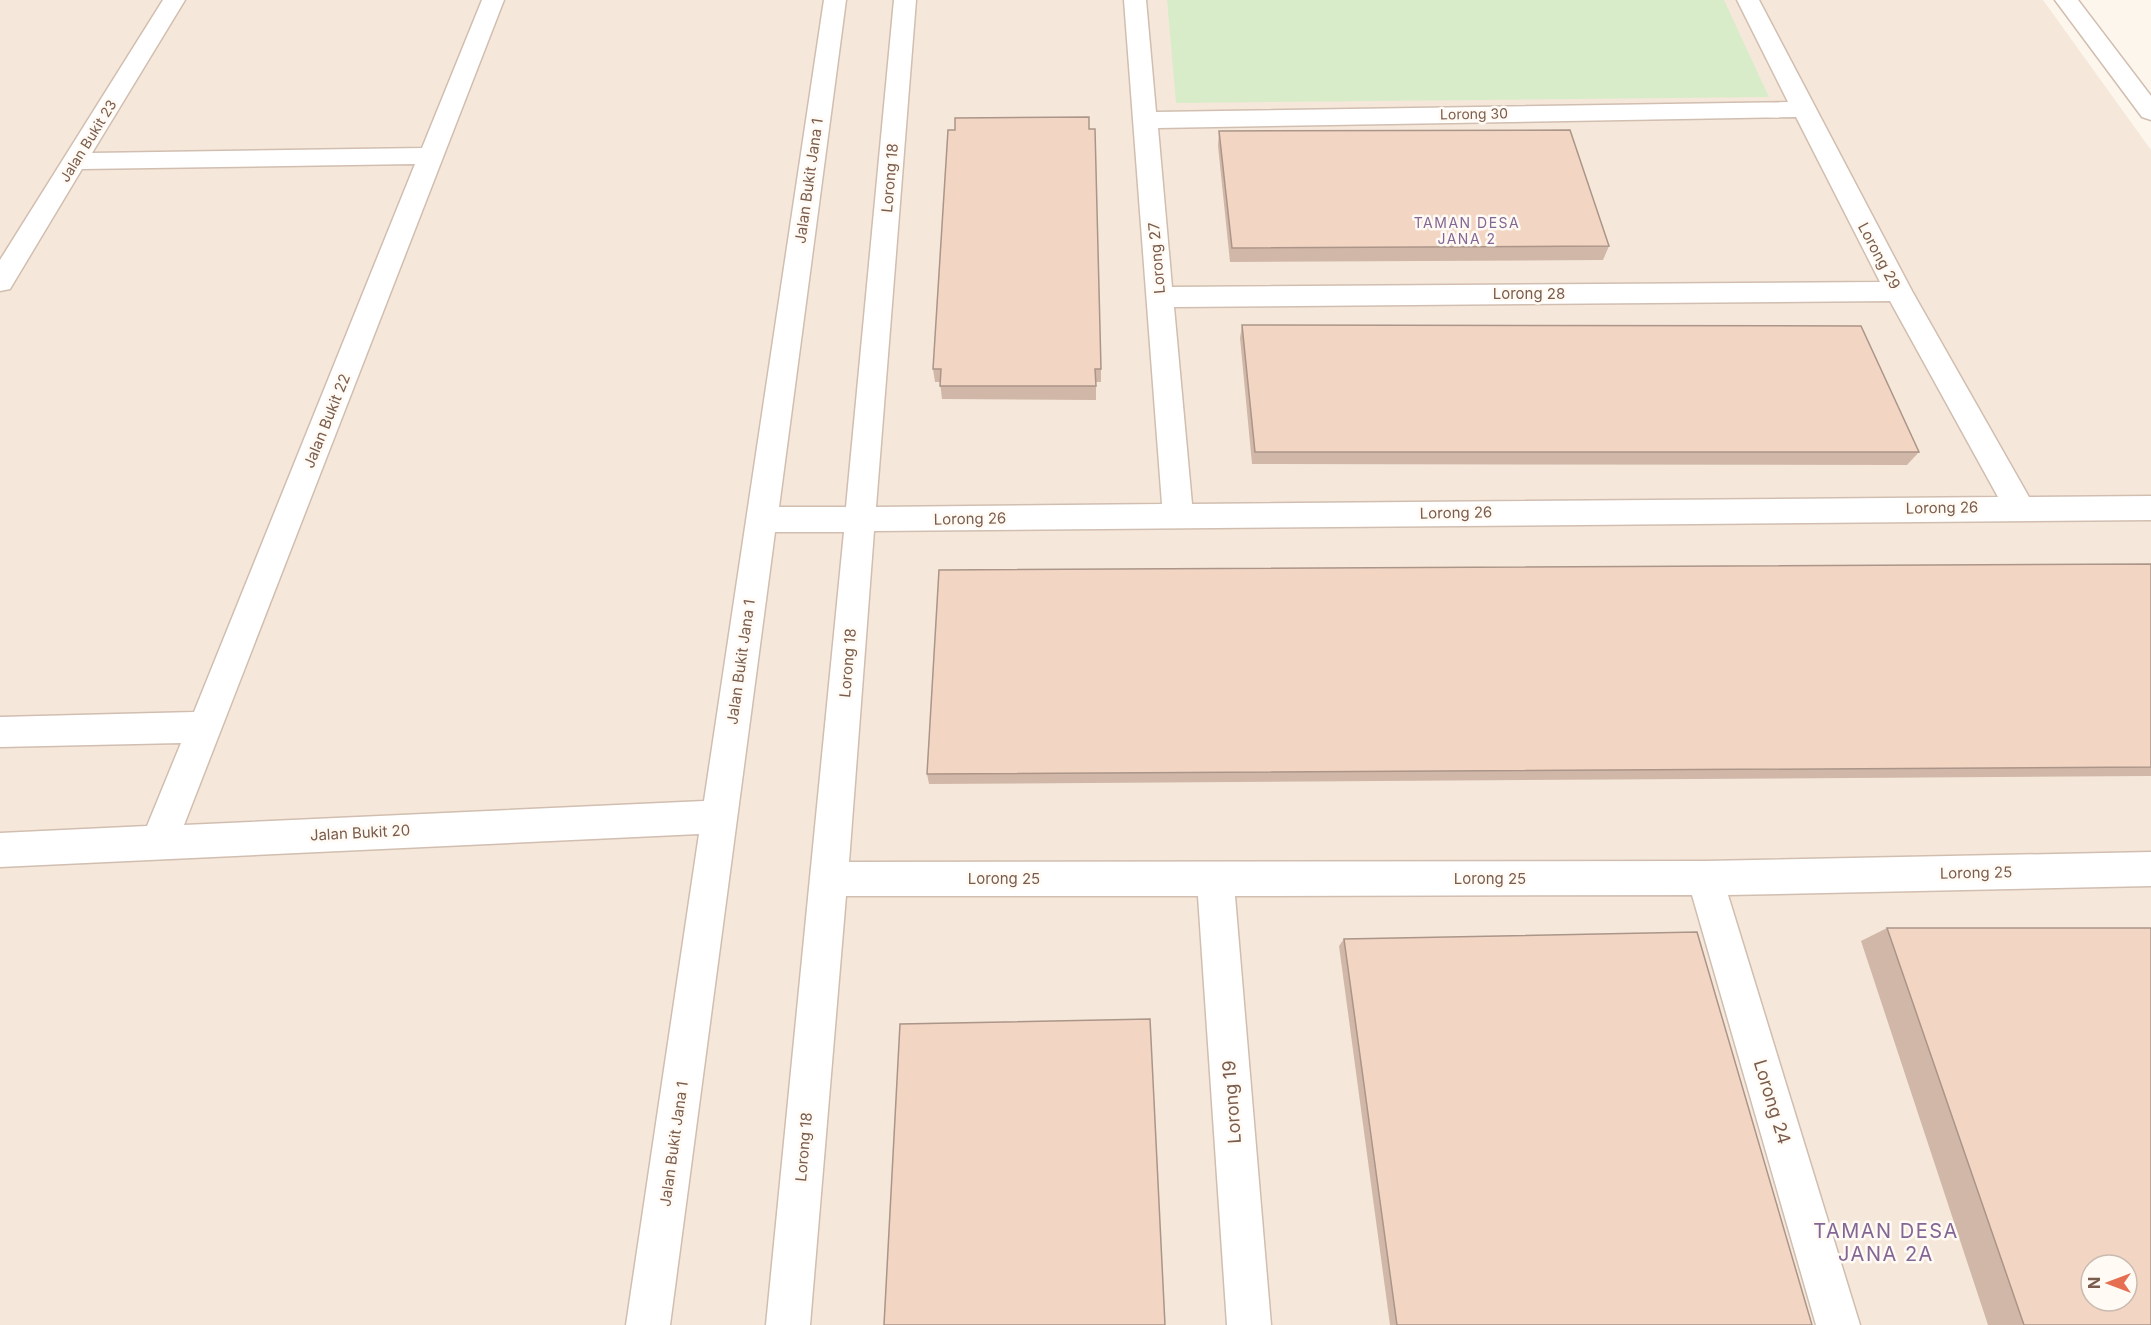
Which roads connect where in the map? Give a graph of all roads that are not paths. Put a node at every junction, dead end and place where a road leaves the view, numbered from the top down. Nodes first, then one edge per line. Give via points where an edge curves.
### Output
1 (174, 0) edge
2 (493, 0) edge
3 (835, 0) edge
4 (905, 0) edge
5 (1135, 0) edge
6 (1748, 0) edge
7 (2066, 0) edge
8 (1802, 109) junction
9 (2151, 112) edge
10 (1146, 120) junction
11 (432, 156) junction
12 (76, 161) junction
13 (0, 282) edge
14 (1898, 291) junction
15 (1161, 297) junction
16 (2019, 507) junction
17 (2151, 508) edge
18 (1178, 516) junction
19 (762, 520) junction
20 (860, 520) junction
21 (206, 727) junction
22 (0, 732) edge
23 (719, 817) junction
24 (159, 842) junction
25 (0, 850) edge
26 (2151, 870) edge
27 (1705, 878) junction
28 (829, 879) junction
29 (1215, 880) junction
30 (648, 1325) edge
31 (788, 1325) edge
32 (1249, 1325) edge
33 (1838, 1325) edge

1 - 12 street, Jalan Bukit 23
2 - 11 street, Jalan Bukit 22
3 - 19 street, Jalan Bukit Jana 1
4 - 20 street, Lorong 18
5 - 10 street, Lorong 27
6 - 8 street, Lorong 29
7 - 9 street
8 - 10 street, Lorong 30
8 - 14 street, Lorong 29
10 - 15 street, Lorong 27
11 - 12 street
11 - 21 street, Jalan Bukit 22
12 - 13 street, Jalan Bukit 23
14 - 15 street, Lorong 28
14 - 16 street, Lorong 29
15 - 18 street, Lorong 27
16 - 17 street, Lorong 26
16 - 18 street, Lorong 26
18 - 20 street, Lorong 26
19 - 20 street, Lorong 26
19 - 23 street, Jalan Bukit Jana 1
20 - 28 street, Lorong 18
21 - 22 street
21 - 24 street, Jalan Bukit 22
23 - 24 street, Jalan Bukit 20
23 - 30 street, Jalan Bukit Jana 1
24 - 25 street, Jalan Bukit 20
26 - 27 street, Lorong 25
27 - 29 street, Lorong 25
27 - 33 street, Lorong 24
28 - 29 street, Lorong 25
28 - 31 street, Lorong 18
29 - 32 street, Lorong 19

